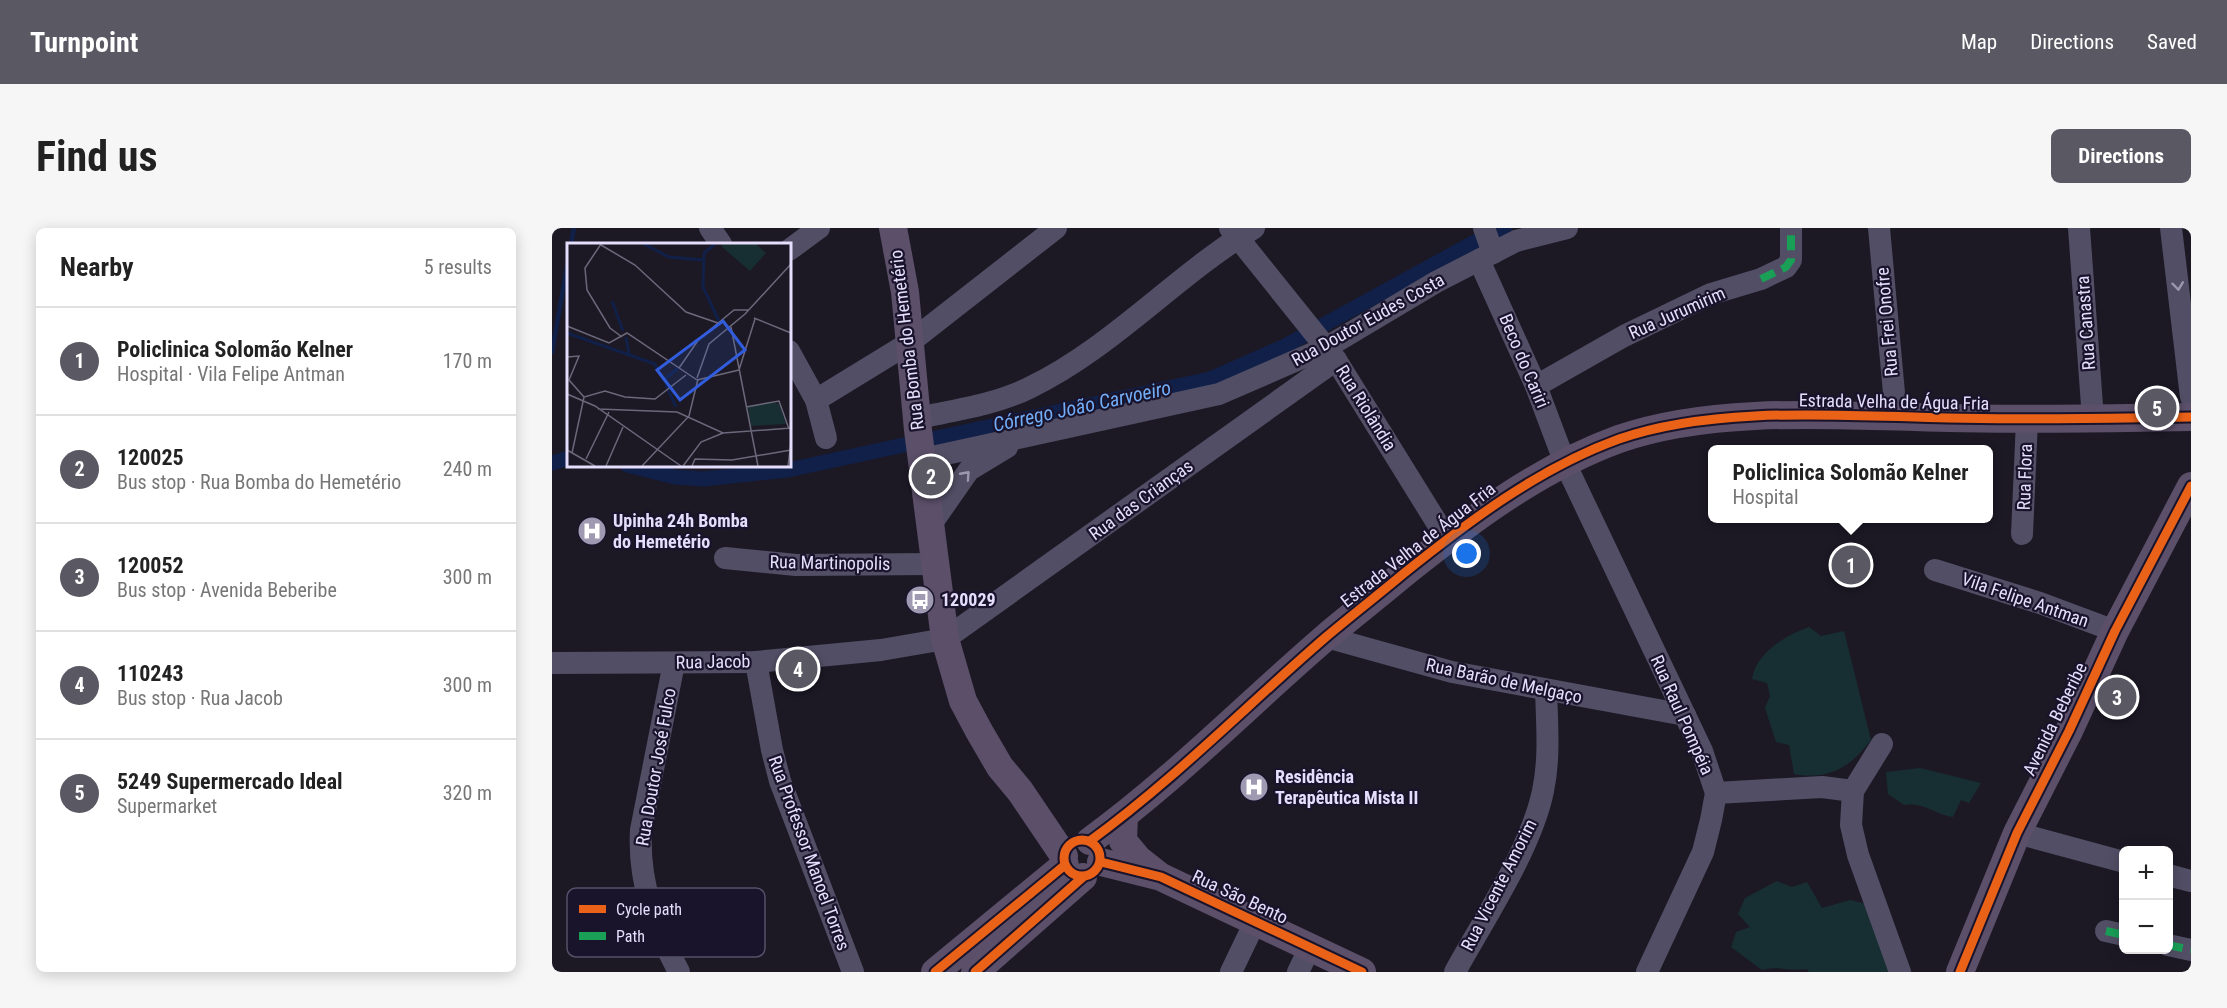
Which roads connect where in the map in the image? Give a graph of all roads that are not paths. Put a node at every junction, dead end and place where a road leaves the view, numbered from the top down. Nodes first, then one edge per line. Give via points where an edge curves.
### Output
1 (710, 228) edge
2 (819, 228) edge
3 (893, 228) edge
4 (1056, 228) edge
5 (1567, 228) edge
6 (1791, 228) edge
7 (1879, 228) edge
8 (2079, 228) edge
9 (2171, 228) edge
10 (1241, 231) edge
11 (720, 243) edge
12 (1486, 245) edge
13 (790, 249) edge
14 (909, 343) junction
15 (1326, 346) junction
16 (790, 353) edge
17 (1536, 386) junction
18 (2191, 397) edge
19 (816, 400) junction
20 (1896, 416) junction
21 (2191, 417) edge
22 (2093, 419) junction
23 (2027, 420) junction
24 (1025, 437) junction
25 (826, 438) dead end
26 (920, 438) junction
27 (1565, 463) junction
28 (2191, 486) edge
29 (932, 523) junction
30 (2022, 534) dead end
31 (1447, 538) junction
32 (725, 558) dead end
33 (935, 564) junction
34 (1935, 570) dead end
35 (2115, 632) junction
36 (1326, 638) junction
37 (945, 639) junction
38 (756, 662) junction
39 (552, 663) edge
40 (674, 663) junction
41 (1546, 690) junction
42 (1685, 716) junction
43 (1882, 744) dead end
44 (1853, 790) junction
45 (1716, 793) junction
46 (1124, 816) junction
47 (2018, 833) junction
48 (1079, 857) junction
49 (2119, 861) edge
50 (2173, 876) edge
51 (1161, 877) junction
52 (2191, 881) edge
53 (646, 888) edge
54 (1249, 933) junction
55 (2173, 946) edge
56 (1310, 947) junction
57 (2191, 950) edge
58 (672, 957) edge
59 (679, 972) edge
60 (853, 972) edge
61 (935, 972) edge
62 (975, 972) edge
63 (1231, 972) edge
64 (1298, 972) edge
65 (1362, 972) edge
66 (1455, 972) edge
67 (1647, 972) edge
68 (1900, 972) edge
69 (1960, 972) edge

1 - 11 street
2 - 13 street
3 - 14 main road, Rua Bomba do Hemetério via 905,292
4 - 14 street
5 - 12 street, Rua Doutor Eudes Costa
6 - 17 street, Rua Jurumirim via 1788,264 1761,279 1711,294 1624,336
7 - 20 street, Rua Frei Onofre
8 - 22 street, Rua Canastra
9 -> 18 street
10 - 15 street, Rua Riolândia
10 - 26 street via 1063,369
12 - 15 street, Rua Doutor Eudes Costa via 1436,282
12 - 17 street, Beco do Cariri
14 - 19 street
14 - 26 main road, Rua Bomba do Hemetério
15 - 24 street, Rua Doutor Eudes Costa via 1219,394
15 - 31 street, Rua Riolândia
15 - 37 street, Rua das Crianças
16 - 19 street
17 - 27 street, Beco do Cariri
19 - 25 street
20 - 23 main road, Estrada Velha de Água Fria
20 - 27 main road, Estrada Velha de Água Fria via 1685,422 1620,439
21 - 22 main road, Estrada Velha de Água Fria
22 - 23 main road, Estrada Velha de Água Fria
23 - 30 street, Rua Flora
24 - 26 street, Rua Doutor Eudes Costa
29 -> 24 street via 969,470
26 - 29 main road, Rua Bomba do Hemetério
27 - 31 main road, Estrada Velha de Água Fria via 1492,505
27 - 42 street, Rua Raul Pompéia
28 - 35 main road, Avenida Beberibe
29 - 33 main road, Rua Bomba do Hemetério
31 - 36 main road, Estrada Velha de Água Fria
32 - 33 street, Rua Martinopolis via 795,565
33 - 37 main road, Rua Bomba do Hemetério
34 - 35 street, Vila Felipe Antman
35 - 47 main road, Avenida Beberibe
36 - 41 street, Rua Barão de Melgaço via 1452,672
36 - 46 main road, Estrada Velha de Água Fria
37 - 38 street, Rua Jacob via 881,650
37 - 48 main road, Rua Bomba do Hemetério via 963,701 1000,767
38 - 40 street, Rua Jacob
38 - 60 street, Rua Professor Manoel Torres via 780,781
39 - 40 street, Rua Jacob
40 - 53 street, Rua Doutor José Fulco via 641,830
41 - 42 street, Rua Barão de Melgaço
41 - 66 street, Rua Vicente Amorim via 1548,749 1543,792 1513,867
42 - 45 street, Rua Raul Pompéia
43 - 44 street
44 - 45 street via 1811,787
44 - 68 street via 1851,825 1858,855
45 - 67 street, Rua Raul Pompéia via 1703,852
46 - 48 main road, Estrada Velha de Água Fria
46 - 51 main road via 1123,841
47 - 49 street
47 - 69 main road, Avenida Beberibe
48 - 51 main road, Rua São Bento
48 - 61 main road, Estrada Velha de Água Fria
48 - 62 main road, Estrada Velha de Água Fria
50 - 52 street
51 - 54 main road, Rua São Bento
54 - 56 main road, Rua São Bento
54 - 63 street
55 - 57 street
56 - 64 street
56 - 65 main road, Rua São Bento
58 - 59 street, Rua Doutor José Fulco

